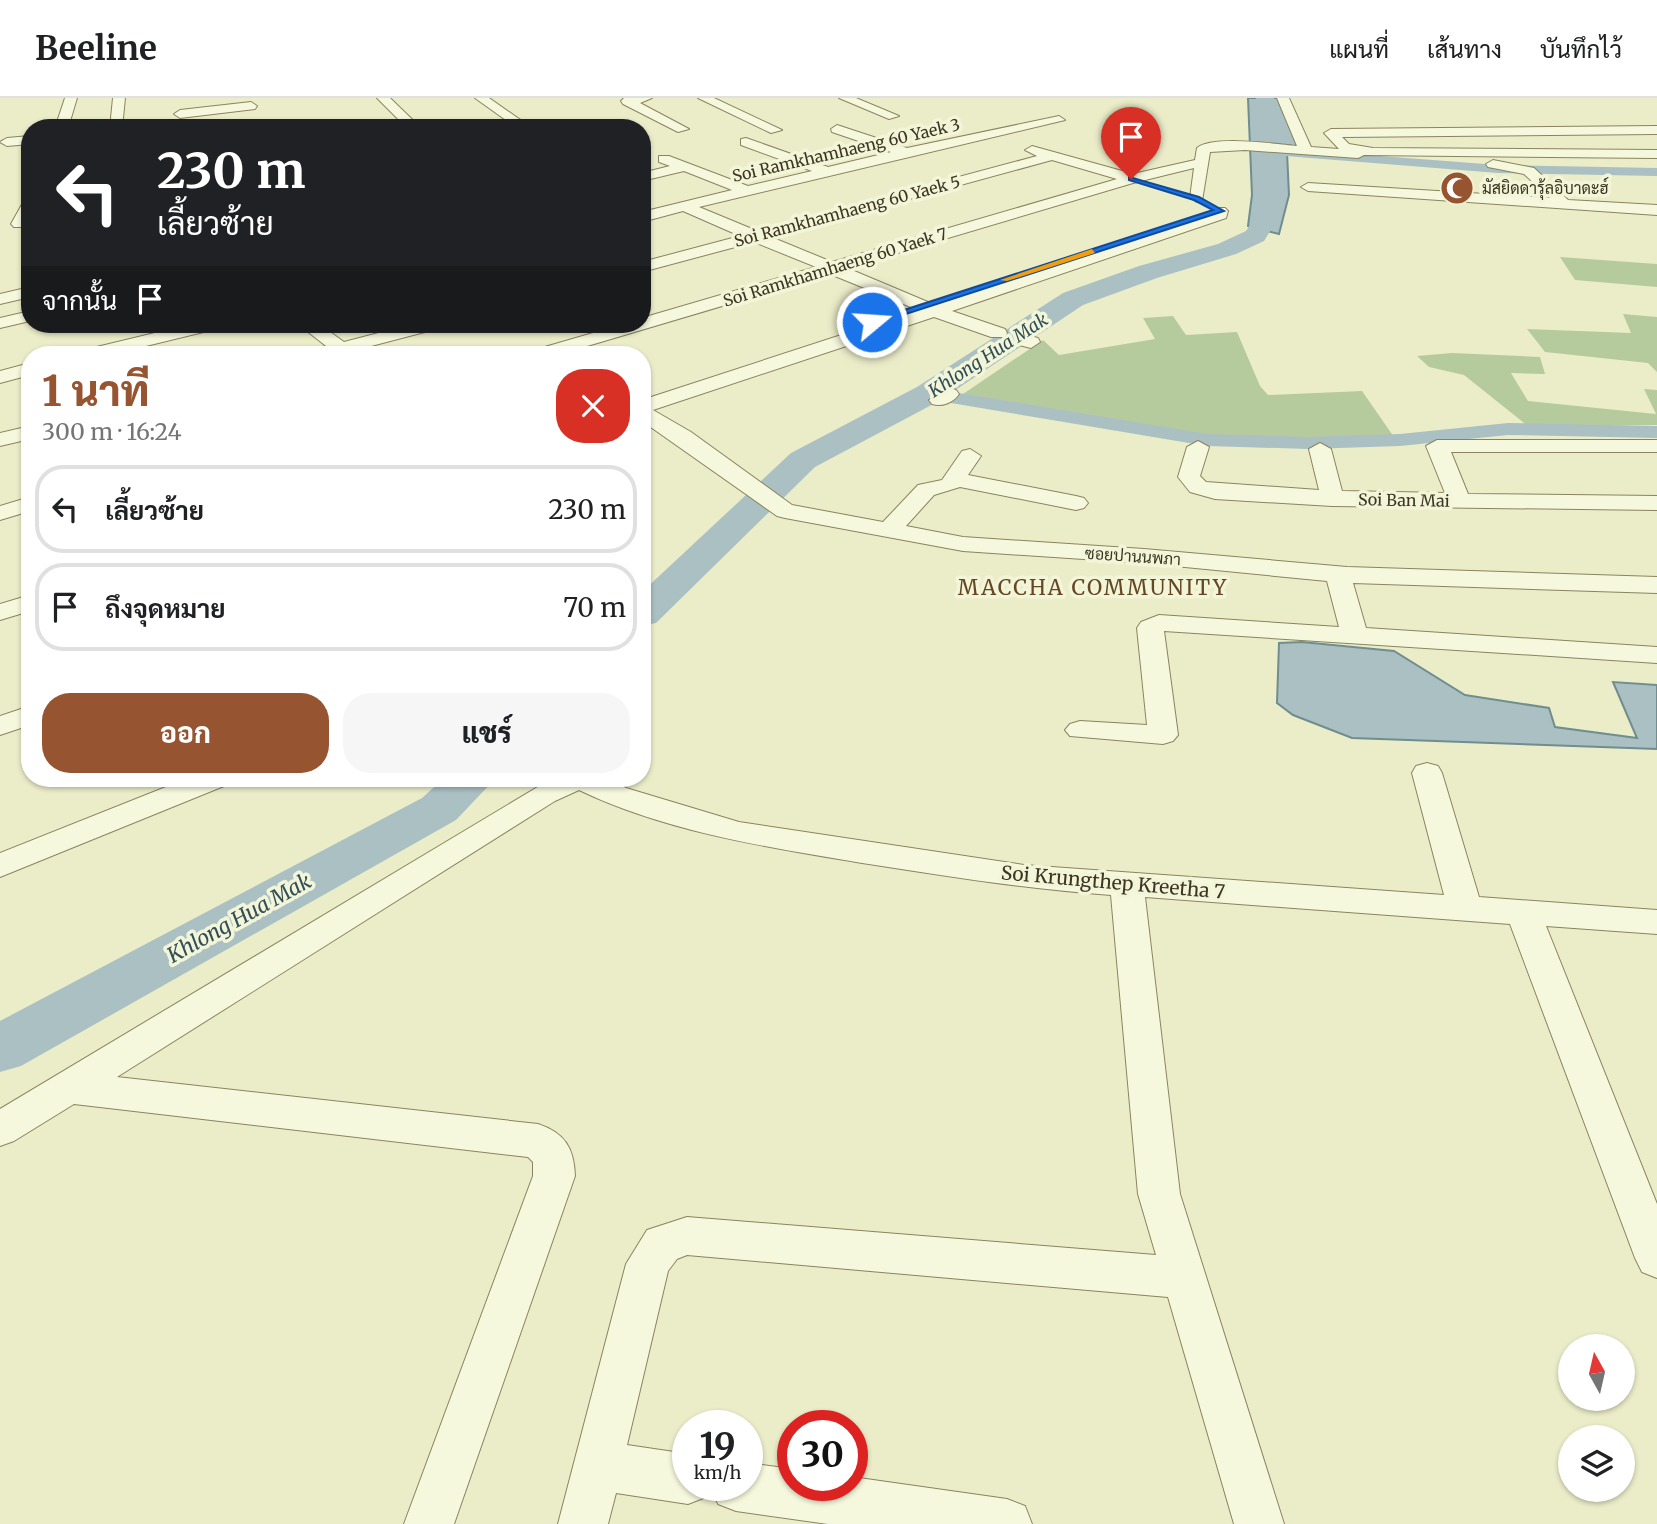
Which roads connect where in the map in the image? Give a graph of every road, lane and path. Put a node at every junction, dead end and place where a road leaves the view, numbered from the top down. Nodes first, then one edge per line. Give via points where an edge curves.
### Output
1 (71, 98) edge
2 (119, 98) edge
3 (179, 98) edge
4 (383, 98) edge
5 (481, 98) edge
6 (646, 98) edge
7 (704, 98) edge
8 (845, 98) edge
9 (1283, 98) edge
10 (624, 99) edge
11 (251, 106) dead end
12 (180, 114) junction
13 (893, 116) dead end
14 (64, 119) edge
15 (117, 119) edge
16 (180, 119) edge
17 (405, 119) edge
18 (512, 119) edge
19 (1059, 120) dead end
20 (955, 127) dead end
21 (683, 129) dead end
22 (837, 129) dead end
23 (776, 130) dead end
24 (1657, 130) edge
25 (982, 136) junction
26 (21, 141) edge
27 (7, 142) dead end
28 (746, 142) dead end
29 (1302, 150) junction
30 (906, 152) junction
31 (1657, 154) edge
32 (1052, 156) junction
33 (664, 159) dead end
34 (1204, 162) junction
35 (685, 167) junction
36 (828, 172) junction
37 (651, 175) edge
38 (1131, 179) junction
39 (1158, 186) dead end
40 (1308, 187) dead end
41 (747, 191) junction
42 (1564, 204) junction
43 (685, 206) junction
44 (1657, 210) edge
45 (651, 215) edge
46 (21, 220) edge
47 (19, 224) dead end
48 (756, 236) junction
49 (651, 265) edge
50 (831, 268) junction
51 (21, 294) edge
52 (0, 299) edge
53 (929, 308) junction
54 (21, 318) edge
55 (651, 321) edge
56 (0, 323) edge
57 (177, 333) edge
58 (323, 333) edge
59 (336, 333) edge
60 (408, 333) edge
61 (612, 333) edge
62 (998, 333) dead end
63 (834, 344) junction
64 (124, 346) edge
65 (346, 346) edge
66 (350, 346) edge
67 (370, 346) edge
68 (568, 346) edge
69 (857, 354) dead end
70 (21, 371) edge
71 (0, 377) edge
72 (651, 394) edge
73 (651, 406) edge
74 (651, 415) edge
75 (21, 434) edge
76 (0, 440) edge
77 (1657, 446) edge
78 (1198, 447) dead end
79 (1320, 449) dead end
80 (970, 456) dead end
81 (955, 479) junction
82 (1332, 499) junction
83 (1460, 501) junction
84 (1076, 503) dead end
85 (1657, 503) edge
86 (21, 507) edge
87 (0, 513) edge
88 (890, 529) junction
89 (1338, 574) junction
90 (1657, 584) edge
91 (21, 592) edge
92 (0, 598) edge
93 (21, 606) edge
94 (0, 612) edge
95 (1354, 634) junction
96 (1657, 655) edge
97 (21, 718) edge
98 (0, 726) edge
99 (1080, 730) dead end
100 (1427, 773) dead end
101 (193, 787) edge
102 (560, 787) edge
103 (598, 787) edge
104 (0, 866) edge
105 (1127, 884) junction
106 (1465, 908) junction
107 (1523, 912) junction
108 (1657, 922) edge
109 (69, 1088) junction
110 (0, 1129) edge
111 (1657, 1258) edge
112 (1184, 1278) junction
113 (598, 1466) junction
114 (672, 1477) edge
115 (763, 1490) edge
116 (429, 1524) edge
117 (583, 1524) edge
118 (1007, 1524) edge
119 (1259, 1524) edge

1 - 14 street
2 - 15 street
3 - 12 street
4 - 17 street
5 - 18 street
6 - 10 street
7 - 23 street
8 - 13 street
9 - 29 street
10 - 21 street
11 - 12 street
12 - 16 street
19 - 25 street, Soi Ramkhamhaeng 60 Yaek 3
20 - 25 street
22 - 30 street
24 - 31 street via 1331,133 1345,147 1373,152
25 - 30 street, Soi Ramkhamhaeng 60 Yaek 3
25 - 32 street
26 - 27 street
28 - 36 street
29 - 34 street via 1204,148
29 - 42 street via 1506,165 1529,170
30 - 36 street, Soi Ramkhamhaeng 60 Yaek 3
32 - 38 street
32 - 48 street, Soi Ramkhamhaeng 60 Yaek 5
33 - 35 street
34 - 38 street, Soi Ramkhamhaeng 60 Yaek 7
34 - 53 street via 1190,196 1221,215
35 - 37 street
35 - 41 street
36 - 41 street, Soi Ramkhamhaeng 60 Yaek 3
38 - 39 street
38 - 50 street, Soi Ramkhamhaeng 60 Yaek 7
40 - 42 street
41 - 43 street, Soi Ramkhamhaeng 60 Yaek 3
42 - 44 street
43 - 45 street, Soi Ramkhamhaeng 60 Yaek 3
43 - 48 street
46 - 47 street
48 - 49 street, Soi Ramkhamhaeng 60 Yaek 5
48 - 50 street
50 - 53 street
50 - 55 street, Soi Ramkhamhaeng 60 Yaek 7
51 - 52 street
53 - 62 street
53 - 63 street
53 - 72 street
54 - 56 street
57 - 64 street
58 - 65 street
59 - 66 street
60 - 67 street
61 - 68 street, Soi Ramkhamhaeng 60 Yaek 7
63 - 69 street
63 - 73 street
70 - 71 street
74 - 88 street, ซอยปานนพภา via 785,511
75 - 76 street
77 - 83 street via 1437,446
78 - 82 street, Soi Ban Mai via 1189,477 1198,487
79 - 82 street
80 - 81 street
81 - 84 street
81 - 88 street via 950,485 926,489
82 - 83 street, Soi Ban Mai
83 - 85 street, Soi Ban Mai
86 - 87 street
88 - 89 street, ซอยปานนพภา via 1017,550
89 - 90 street, ซอยปานนพภา
89 - 95 street
91 - 92 street
93 - 94 street
95 - 96 street
95 - 99 street via 1159,623 1150,628 1163,735
97 - 98 street
100 - 106 street
101 - 104 street
102 - 109 street
103 - 105 street, Soi Krungthep Kreetha 7 via 737,832 1024,877
105 - 106 street, Soi Krungthep Kreetha 7
105 - 112 street via 1159,1194
106 - 107 street, Soi Krungthep Kreetha 7
107 - 108 street, Soi Krungthep Kreetha 7
107 - 111 street
109 - 110 street
109 - 116 street via 538,1142 554,1155 554,1176
112 - 113 street via 687,1236 662,1244 648,1264
112 - 119 street
113 - 114 street
113 - 117 street
115 - 118 street

